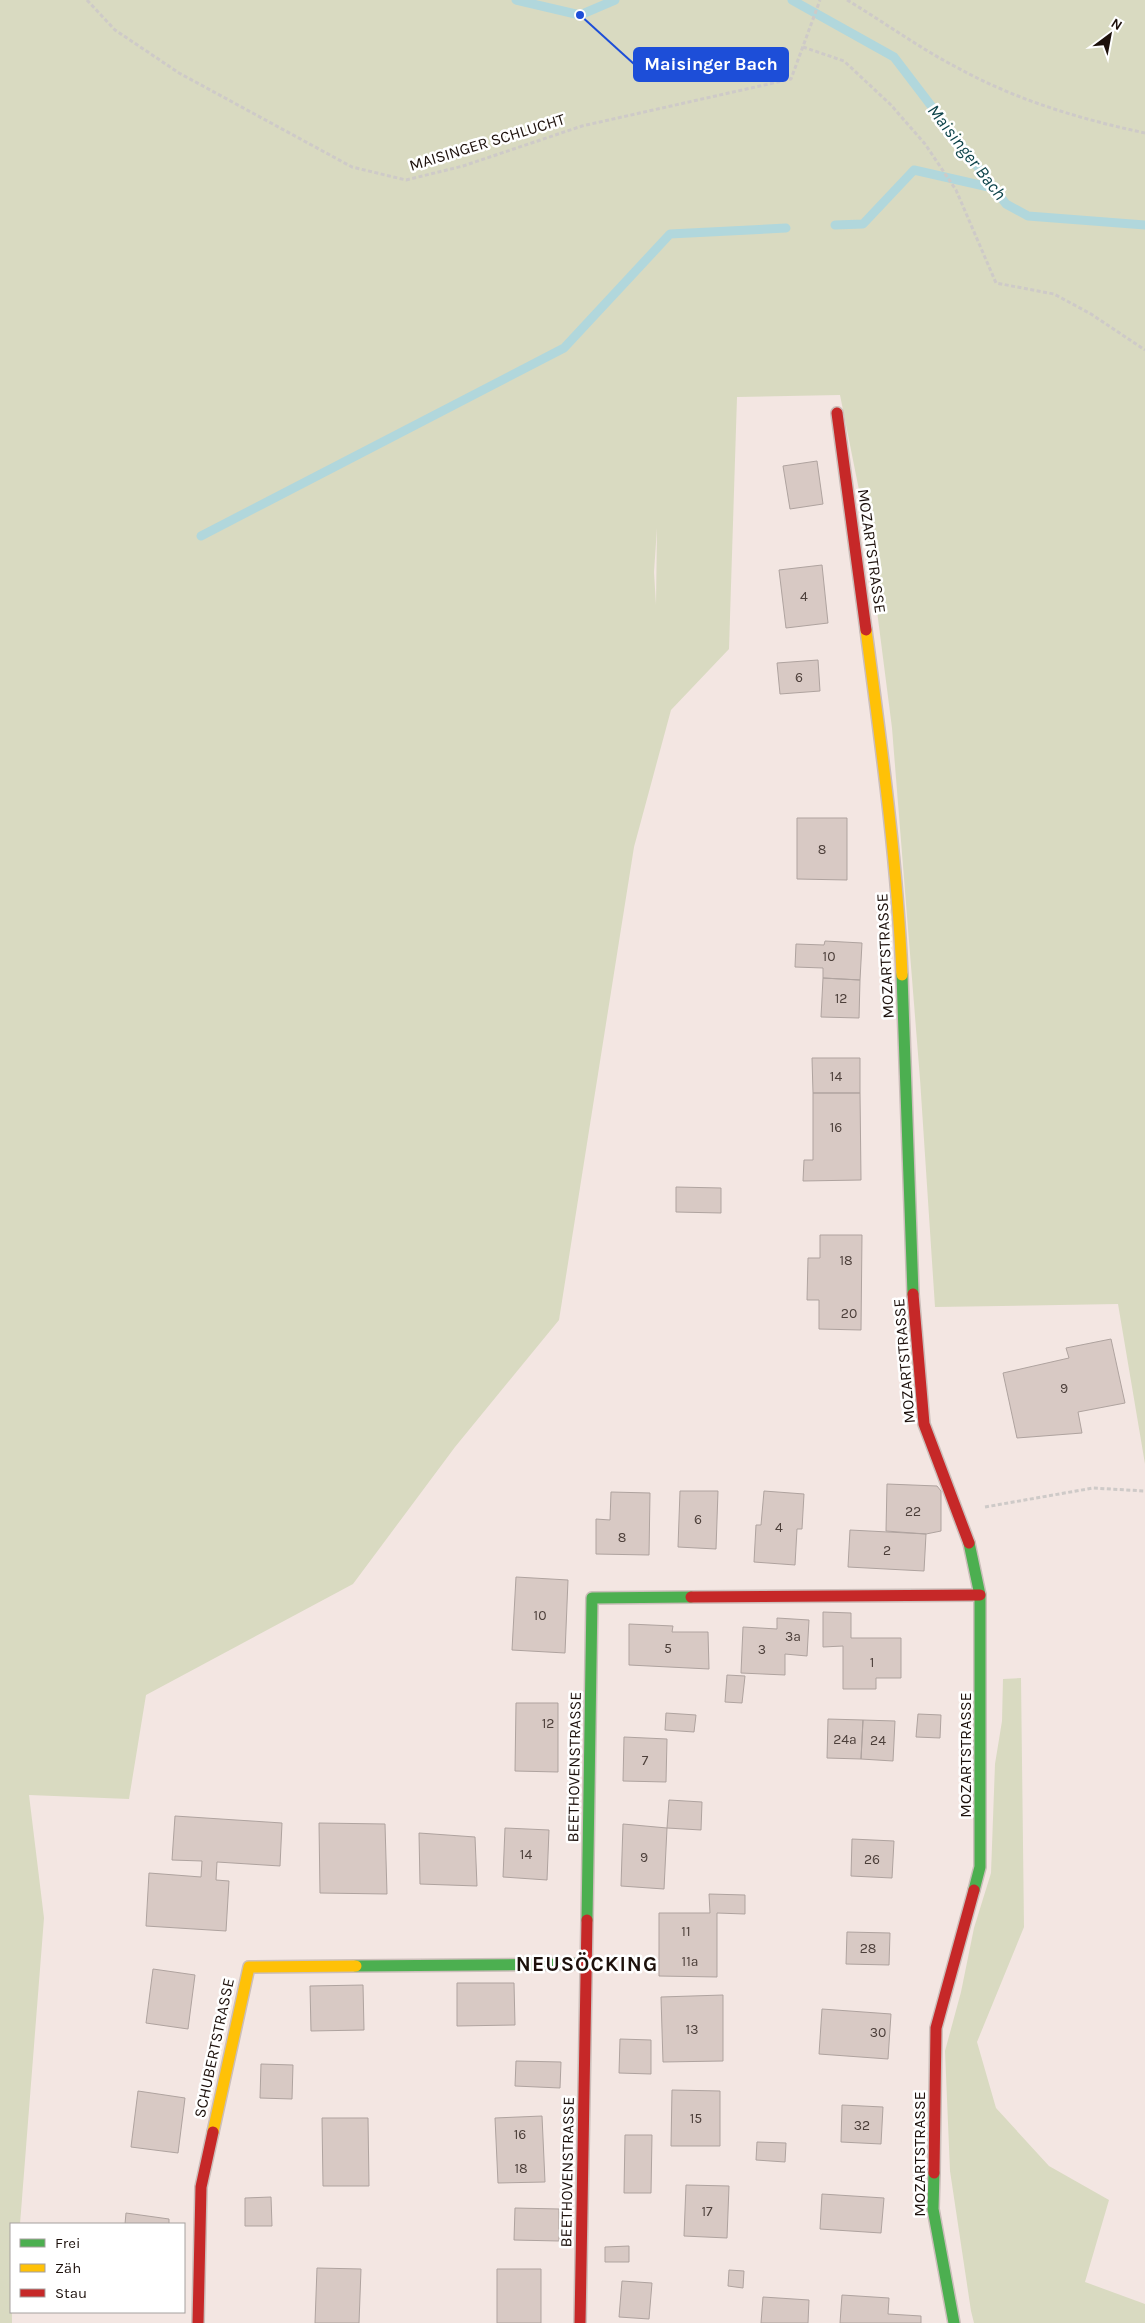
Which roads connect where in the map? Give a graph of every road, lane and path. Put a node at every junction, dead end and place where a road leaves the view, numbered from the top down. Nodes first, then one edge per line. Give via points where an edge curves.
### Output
1 (87, 0) edge
2 (820, 0) edge
3 (847, 0) edge
4 (803, 47) junction
5 (1145, 133) edge
6 (1145, 350) edge
7 (837, 414) dead end
8 (1145, 1491) edge
9 (957, 1512) junction
10 (980, 1595) junction
11 (587, 1964) junction
12 (198, 2323) edge
13 (580, 2323) edge
14 (954, 2323) edge

1 - 4 path, MAISINGER SCHLUCHT via 115,30 179,72 352,167 406,180 463,166 582,126 791,79
2 - 4 path
3 - 5 path via 940,59 997,87 1074,116
4 - 6 path via 844,61 892,105 956,190 996,283 1054,294
7 - 9 street, MOZARTSTRASSE via 899,904 911,1264 924,1424
8 - 9 path via 1093,1488
9 - 10 street, MOZARTSTRASSE via 972,1550
10 - 11 street, BEETHOVENSTRASSE via 592,1598
10 - 14 street, MOZARTSTRASSE via 980,1867 936,2028 933,2209
11 - 12 street, SCHUBERTSTRASSE via 249,1967 201,2187
11 - 13 street, BEETHOVENSTRASSE

